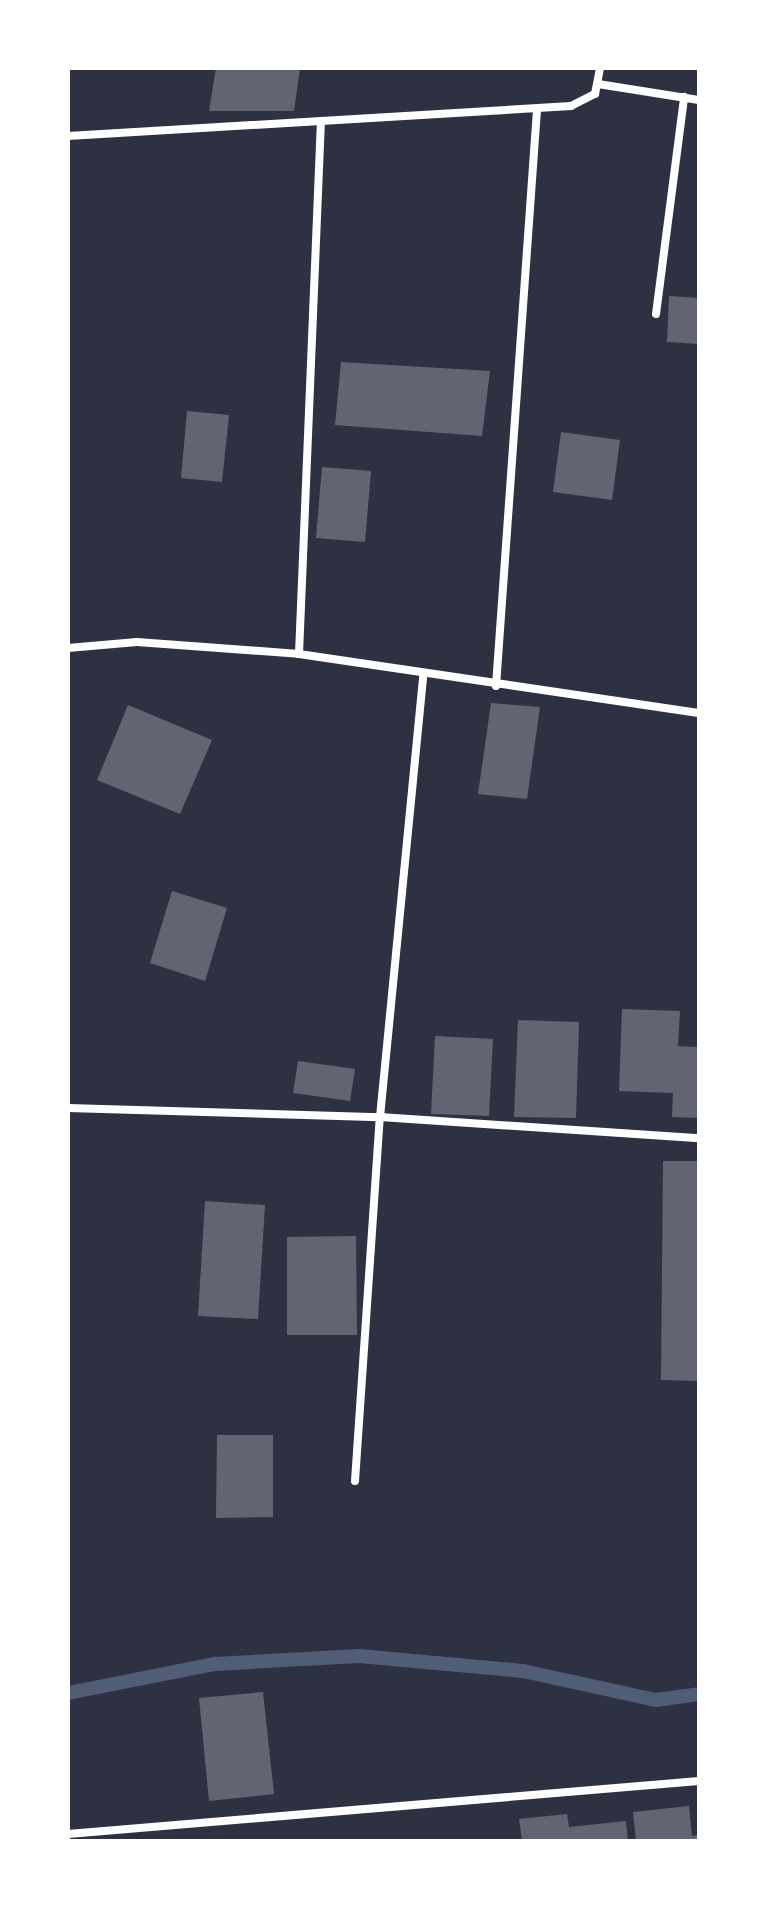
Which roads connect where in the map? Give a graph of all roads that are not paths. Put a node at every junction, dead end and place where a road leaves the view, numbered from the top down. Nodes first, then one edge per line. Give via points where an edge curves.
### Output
1 (600, 68) edge
2 (598, 84) junction
3 (684, 97) junction
4 (699, 100) edge
5 (537, 110) junction
6 (321, 121) junction
7 (68, 136) edge
8 (656, 314) dead end
9 (68, 648) edge
10 (299, 654) junction
11 (423, 675) junction
12 (496, 686) junction
13 (699, 713) edge
14 (68, 1108) edge
15 (380, 1117) junction
16 (699, 1138) edge
17 (355, 1481) dead end
18 (699, 1781) edge
19 (68, 1834) edge

1 - 2 street
2 - 3 street
2 - 5 street via 585,102
3 - 4 street
3 - 8 street
5 - 6 street
5 - 12 street
6 - 7 street
6 - 10 street
9 - 10 street via 137,642
10 - 11 street
11 - 12 street
11 - 15 street
12 - 13 street
14 - 15 street
15 - 16 street
15 - 17 street
18 - 19 street

